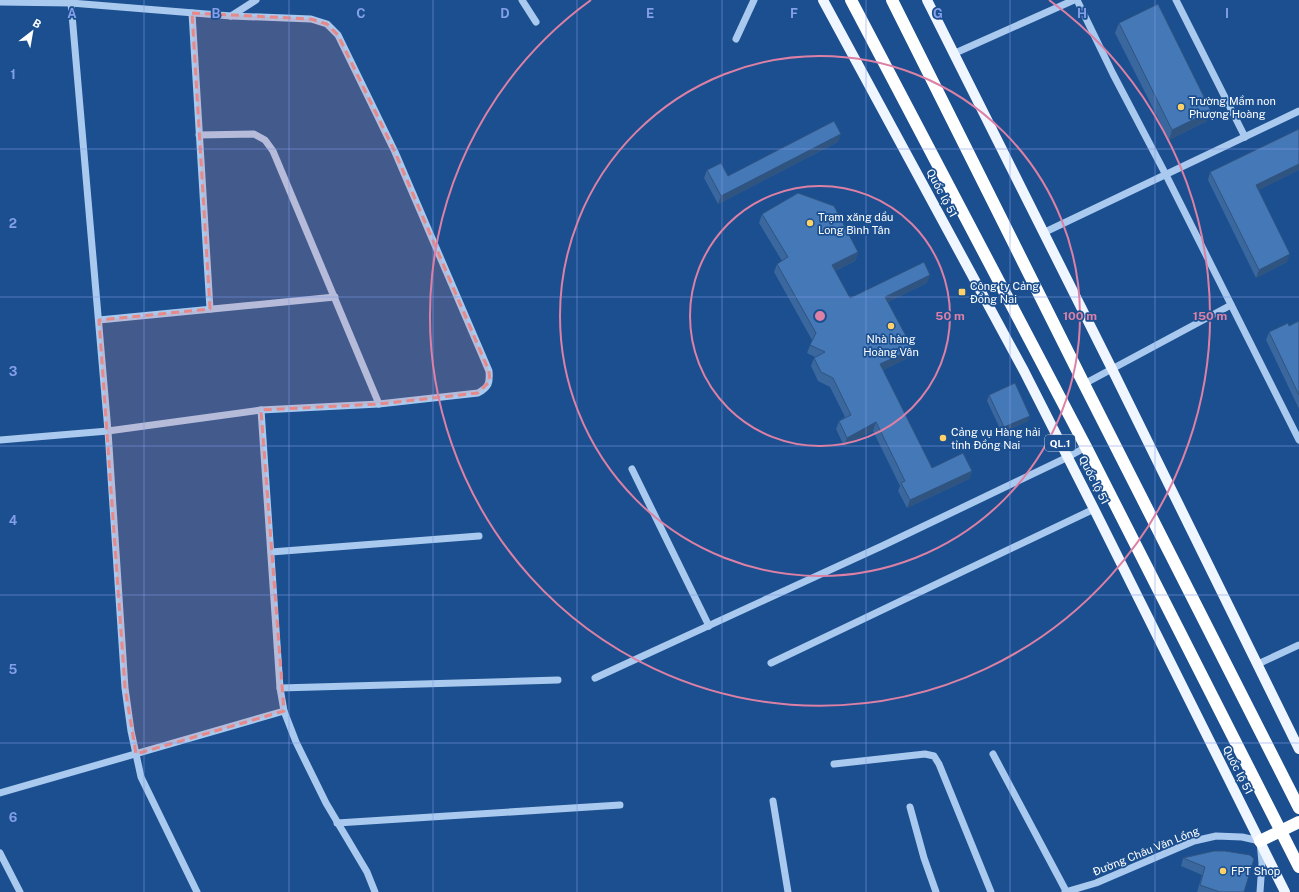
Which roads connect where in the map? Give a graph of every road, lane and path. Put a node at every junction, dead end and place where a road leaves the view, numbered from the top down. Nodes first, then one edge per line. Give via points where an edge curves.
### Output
1 (256, 0) edge
2 (522, 0) edge
3 (754, 0) edge
4 (823, 0) edge
5 (851, 0) edge
6 (892, 0) edge
7 (927, 0) edge
8 (1076, 0) edge
9 (1176, 0) edge
10 (0, 2) edge
11 (71, 3) junction
12 (192, 13) junction
13 (231, 16) junction
14 (536, 22) dead end
15 (736, 39) dead end
16 (953, 54) junction
17 (1299, 111) edge
18 (199, 136) junction
19 (1245, 137) junction
20 (1166, 175) junction
21 (1043, 232) junction
22 (335, 297) junction
23 (1231, 305) junction
24 (210, 309) junction
25 (99, 320) junction
26 (1112, 369) junction
27 (1084, 384) junction
28 (379, 404) junction
29 (261, 410) junction
30 (108, 430) junction
31 (0, 440) edge
32 (1299, 440) edge
33 (1086, 447) junction
34 (1068, 457) junction
35 (632, 469) dead end
36 (1094, 509) junction
37 (479, 536) dead end
38 (270, 552) junction
39 (709, 626) junction
40 (1299, 645) edge
41 (771, 663) dead end
42 (1258, 664) junction
43 (595, 678) dead end
44 (558, 680) dead end
45 (280, 688) junction
46 (284, 711) junction
47 (1299, 749) edge
48 (136, 754) junction
49 (993, 754) dead end
50 (834, 764) dead end
51 (0, 793) edge
52 (773, 801) dead end
53 (620, 805) dead end
54 (910, 807) dead end
55 (1299, 808) edge
56 (1299, 822) edge
57 (337, 823) junction
58 (1281, 831) junction
59 (1260, 841) junction
60 (0, 853) edge
61 (1299, 867) edge
62 (20, 892) edge
63 (197, 892) edge
64 (375, 892) edge
65 (788, 892) edge
66 (936, 892) edge
67 (991, 892) edge
68 (1065, 892) edge
69 (1260, 892) edge
70 (1285, 892) edge

1 - 13 street
2 - 14 street
3 - 15 street
4 - 34 main road, Quốc lộ 51 / QL.1
5 - 33 highway, Quốc lộ 51 / QL.1
6 - 27 highway
7 - 16 main road
8 - 16 street
8 - 20 street
9 - 19 street
10 - 11 street
11 - 12 street
11 - 25 street
12 - 13 street
12 - 18 street
13 - 28 street via 311,19 327,24 338,35 395,152 489,371 490,381 485,389 478,393
16 - 21 main road
17 - 19 street
18 - 22 street via 254,134 265,140 273,151
18 - 24 street
19 - 20 street
20 - 21 street
20 - 23 street
21 - 26 main road
22 - 24 street
22 - 28 street
23 - 26 street
23 - 32 street
24 - 25 street
25 - 30 street
26 - 27 street
26 - 42 main road
27 - 55 highway
28 - 29 street
29 - 30 street
29 - 38 street
30 - 31 street
30 - 48 street via 126,688
33 - 34 street
33 - 58 highway, Quốc lộ 51 / QL.1
34 - 36 main road, Quốc lộ 51 / QL.1
34 - 39 street
35 - 39 street
36 - 41 street
36 - 59 main road, Quốc lộ 51 / QL.1
37 - 38 street
38 - 45 street
39 - 43 street
40 - 42 street
42 - 47 main road
44 - 45 street
45 - 46 street
46 - 48 street
46 - 57 street via 299,749
48 - 51 street
48 - 63 street via 142,777
49 - 68 street
50 - 67 street via 925,754 934,756
52 - 65 street
53 - 57 street
54 - 66 street
56 - 58 highway
57 - 64 street
58 - 59 highway
58 - 61 highway, Quốc lộ 51 / QL.1
59 - 68 street, Đường Châu Văn Lồng via 1216,836 1194,841 1096,883
59 - 69 street
59 - 70 main road, Quốc lộ 51 / QL.1
60 - 62 street

